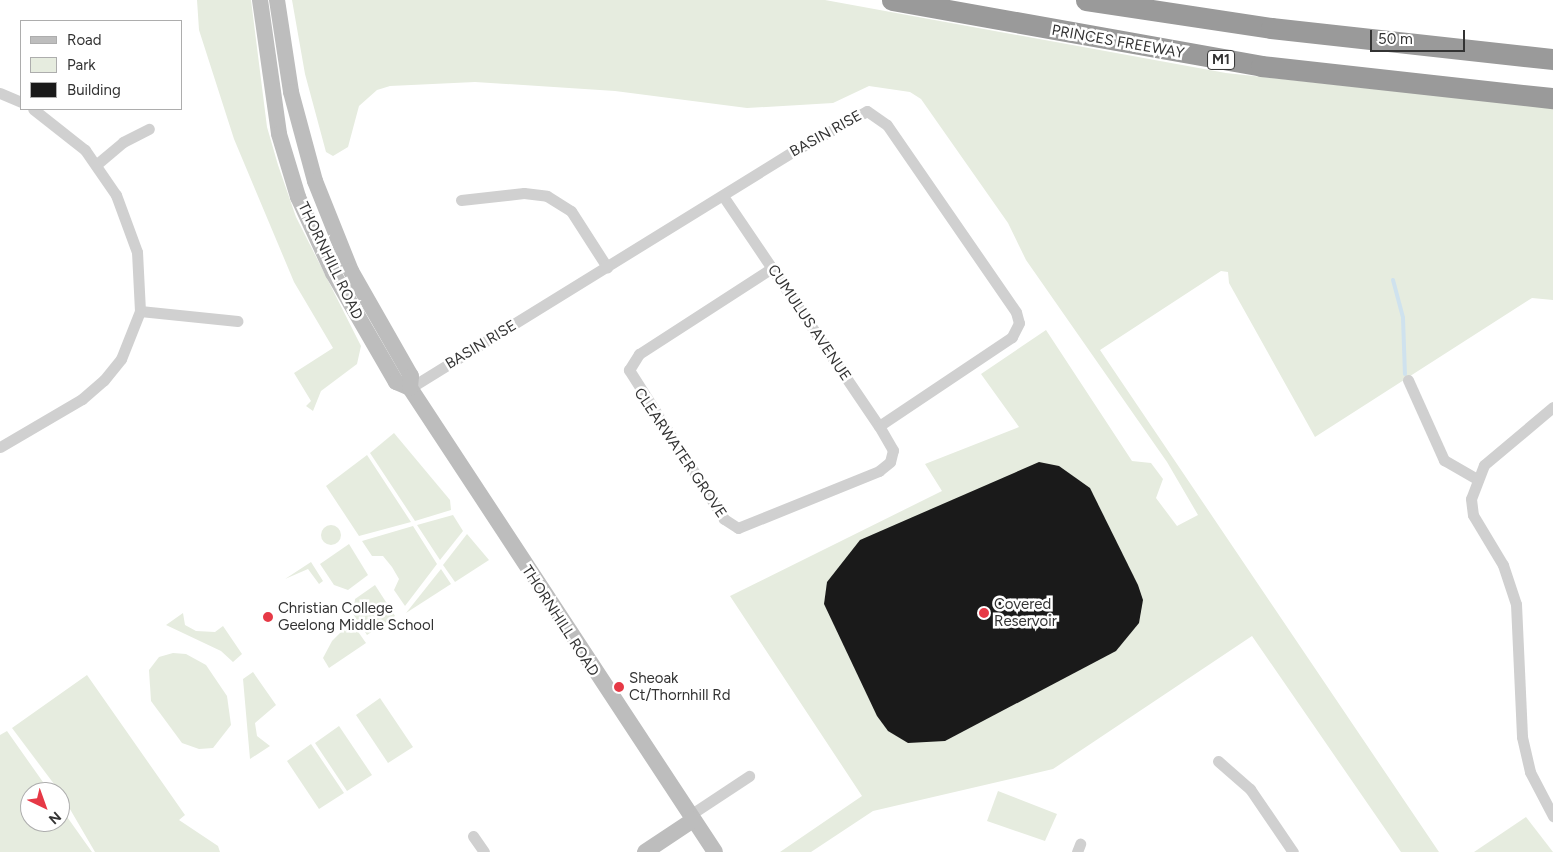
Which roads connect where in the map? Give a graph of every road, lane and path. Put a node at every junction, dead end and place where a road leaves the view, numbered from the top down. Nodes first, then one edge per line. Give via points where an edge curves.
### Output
1 (260, 0) edge
2 (277, 0) edge
3 (892, 0) edge
4 (1086, 0) edge
5 (1553, 59) edge
6 (0, 93) edge
7 (1553, 98) edge
8 (20, 102) edge
9 (35, 110) edge
10 (149, 129) dead end
11 (97, 164) junction
12 (723, 196) junction
13 (461, 200) dead end
14 (607, 268) junction
15 (772, 268) junction
16 (140, 311) junction
17 (237, 321) dead end
18 (1408, 380) dead end
19 (410, 388) junction
20 (1553, 407) edge
21 (879, 426) junction
22 (0, 447) edge
23 (893, 450) joint
24 (1475, 478) junction
25 (1218, 761) dead end
26 (749, 776) dead end
27 (1553, 816) edge
28 (692, 817) junction
29 (473, 836) dead end
30 (484, 852) edge
31 (645, 852) edge
32 (715, 852) edge
33 (1293, 852) edge

1 - 19 street, THORNHILL ROAD via 271,100 298,197 367,336 396,382
2 - 19 street, THORNHILL ROAD via 291,92 315,181 351,271 410,376
3 - 7 highway, PRINCES FREEWAY / M1 via 1261,66
4 - 5 highway via 1271,28
6 - 8 street
9 - 11 street via 65,130
10 - 11 street via 123,142
11 - 16 street via 128,222 137,252
12 - 14 street, BASIN RISE
12 - 15 street, CUMULUS AVENUE
12 - 21 street, BASIN RISE via 859,112 874,113 887,124 1016,312 1019,323 1012,337
13 - 14 street via 524,193 547,196 571,211
14 - 19 street, BASIN RISE
15 - 21 street, CUMULUS AVENUE
15 - 23 street, CLEARWATER GROVE via 640,354 628,370 630,379 724,519 738,528 879,471 890,462
16 - 17 street
16 - 22 street via 121,359 104,380 76,403
18 - 24 street via 1444,460
19 - 28 street, THORNHILL ROAD
20 - 24 street via 1492,457
21 - 23 street, CUMULUS AVENUE
24 - 27 street via 1473,515 1503,565 1516,604 1520,634 1519,719 1525,754 1536,788
25 - 33 street via 1250,789
26 - 28 street
28 - 31 street
28 - 32 street, THORNHILL ROAD
29 - 30 street

